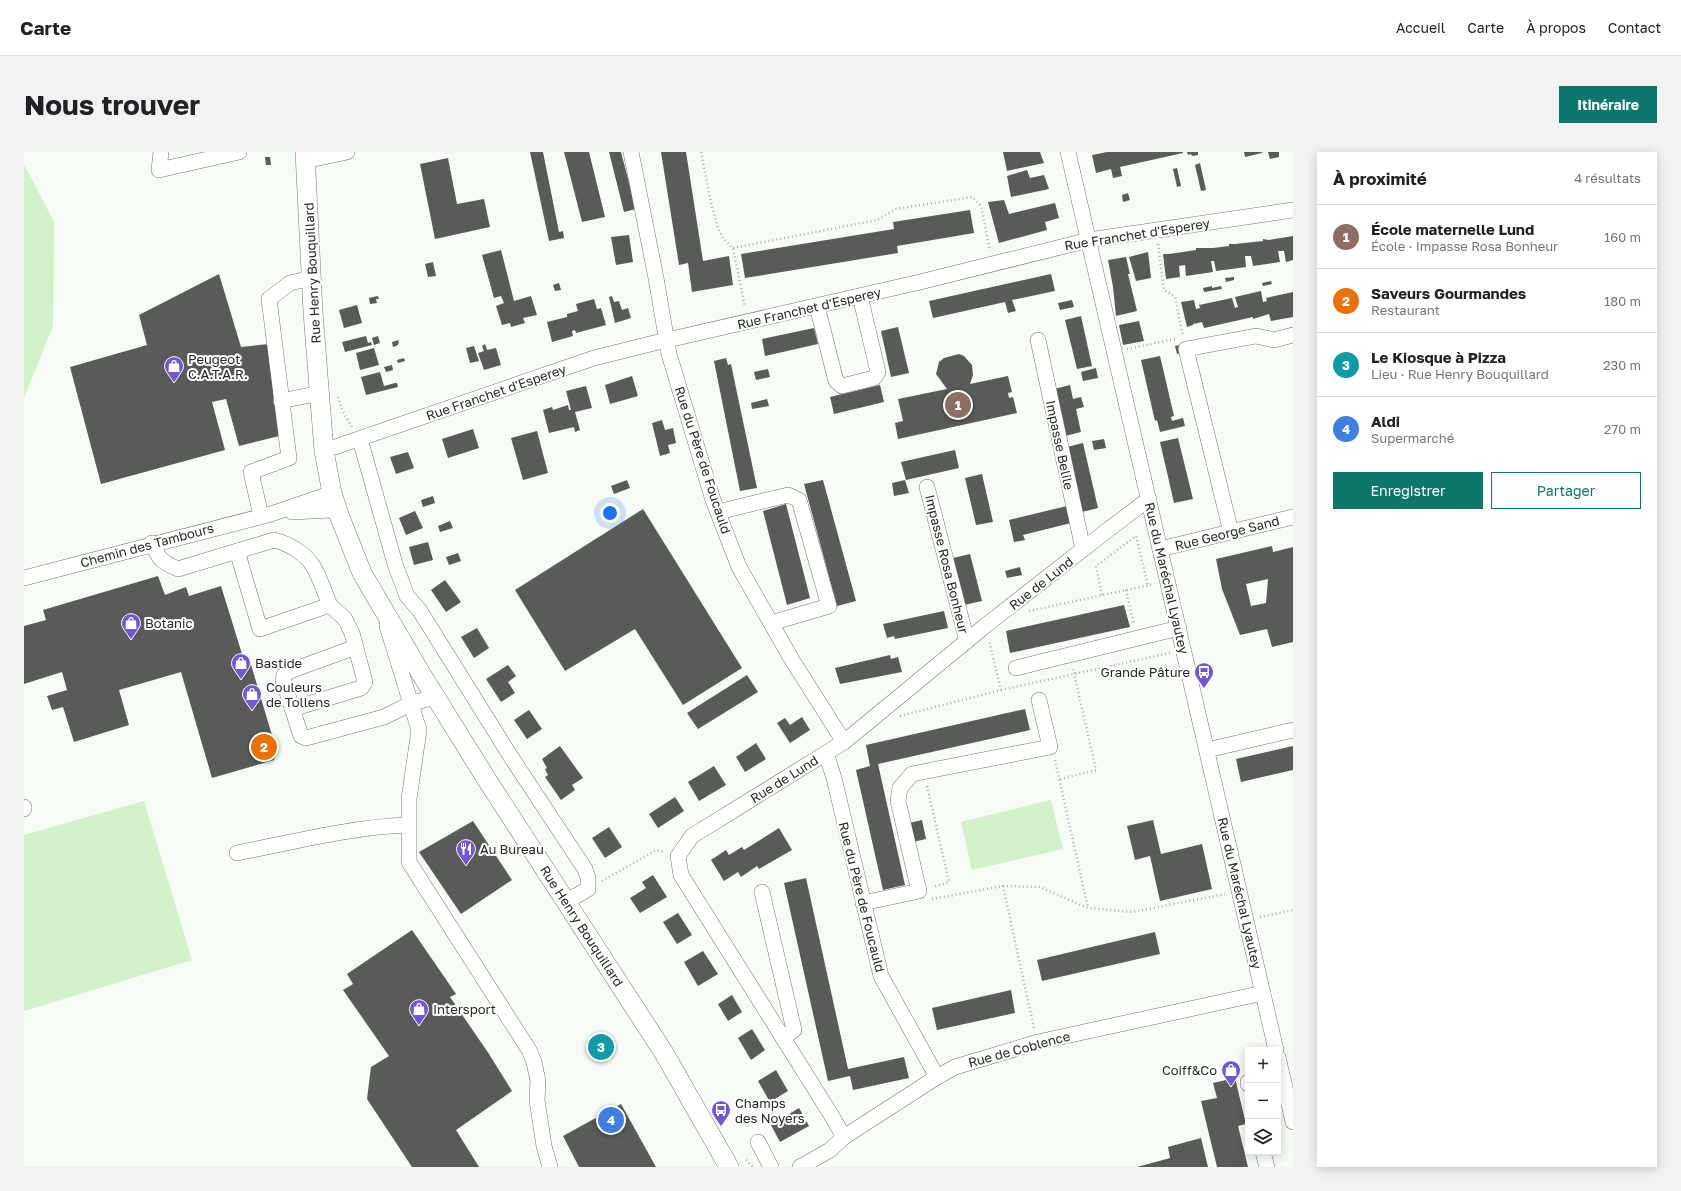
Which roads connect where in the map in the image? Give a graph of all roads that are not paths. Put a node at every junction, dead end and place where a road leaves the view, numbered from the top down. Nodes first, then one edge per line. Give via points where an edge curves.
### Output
1 (161, 152) edge
2 (240, 152) edge
3 (347, 152) edge
4 (631, 152) edge
5 (1072, 153) edge
6 (305, 157) edge
7 (1293, 210) edge
8 (1088, 240) junction
9 (312, 278) junction
10 (860, 296) junction
11 (817, 306) junction
12 (1293, 335) edge
13 (666, 340) junction
14 (1038, 340) dead end
15 (320, 393) junction
16 (281, 401) junction
17 (360, 439) junction
18 (335, 447) junction
19 (927, 487) dead end
20 (332, 493) junction
21 (1149, 499) junction
22 (718, 512) junction
23 (266, 515) junction
24 (339, 515) junction
25 (1293, 517) edge
26 (1231, 532) junction
27 (152, 543) junction
28 (1083, 549) junction
29 (1160, 549) junction
30 (237, 552) junction
31 (368, 572) junction
32 (24, 578) edge
33 (330, 604) junction
34 (381, 605) junction
35 (771, 622) junction
36 (1179, 628) junction
37 (967, 641) junction
38 (356, 648) junction
39 (1016, 668) dead end
40 (436, 697) junction
41 (1039, 700) dead end
42 (412, 703) junction
43 (292, 709) junction
44 (1293, 730) edge
45 (844, 742) junction
46 (1207, 750) junction
47 (826, 753) junction
48 (408, 825) junction
49 (236, 853) dead end
50 (762, 892) dead end
51 (566, 900) junction
52 (863, 903) junction
53 (1263, 994) junction
54 (783, 1038) junction
55 (1275, 1047) edge
56 (1284, 1073) edge
57 (936, 1077) junction
58 (1293, 1119) edge
59 (844, 1138) junction
60 (758, 1142) dead end
61 (1265, 1155) edge
62 (550, 1167) edge
63 (729, 1167) edge
64 (770, 1167) edge
65 (800, 1167) edge
66 (1267, 1167) edge

1 - 2 street via 159,170
3 - 6 street
4 - 13 street, Rue du Père de Foucauld
5 - 8 street, Rue du Maréchal Lyautey
6 - 9 main road, Rue Henry Bouquillard
7 - 8 street, Rue Franchet d'Esperey
8 - 10 street, Rue Franchet d'Esperey
8 - 21 street, Rue du Maréchal Lyautey
9 - 15 main road, Rue Henry Bouquillard
9 - 16 street via 290,283 269,299
10 - 11 street, Rue Franchet d'Esperey
10 - 11 street via 878,372 874,378 842,386 836,381
11 - 13 street, Rue Franchet d'Esperey
12 - 26 street via 1274,340 1256,336 1186,349
13 - 17 street, Rue Franchet d'Esperey via 594,358
13 - 22 street, Rue du Père de Foucauld
14 - 28 street, Impasse Belile
15 - 16 street
15 - 18 main road, Rue Henry Bouquillard
15 - 20 main road, Rue Henry Bouquillard via 324,451
16 - 23 street via 289,458 251,472
17 - 18 street, Rue Franchet d'Esperey
17 - 51 street via 395,564 407,596 420,611 585,869 588,890
18 - 31 main road, Rue Henry Bouquillard via 342,484
19 - 37 street, Impasse Rosa Bonheur
20 - 23 street, Chemin des Tambours
20 - 24 main road, Rue Henry Bouquillard
20 - 31 main road, Rue Henry Bouquillard
21 - 28 street, Rue de Lund
21 - 29 street, Rue du Maréchal Lyautey
22 - 35 street, Rue du Père de Foucauld via 739,567
22 - 35 street via 788,495 799,500 829,606
23 - 24 street, Chemin des Tambours via 330,510
23 - 27 street, Chemin des Tambours
24 - 34 main road, Rue Henry Bouquillard via 362,573
25 - 26 street, Rue George Sand
26 - 29 street, Rue George Sand
27 - 30 street via 158,558 178,569
27 - 32 street, Chemin des Tambours
28 - 37 street, Rue de Lund
29 - 36 street, Rue du Maréchal Lyautey
30 - 33 street via 274,540 284,542 307,558 313,566
30 - 33 street via 260,629
31 - 34 main road, Rue Henry Bouquillard
33 - 38 street via 345,619
34 - 40 main road, Rue Henry Bouquillard
34 - 42 street
35 - 45 street, Rue du Père de Foucauld
36 - 39 street
36 - 46 street, Rue du Maréchal Lyautey
37 - 45 street, Rue de Lund
38 - 43 street via 284,675 282,680
38 - 43 street via 365,682 361,688
40 - 42 street
40 - 51 main road, Rue Henry Bouquillard
41 - 52 street via 1050,747 912,774 900,788 898,801 924,895
42 - 43 street via 384,717 306,738 301,736
42 - 48 street via 419,730
44 - 46 street
45 - 47 street, Rue de Lund
46 - 53 street, Rue du Maréchal Lyautey
47 - 52 street, Rue du Père de Foucauld
47 - 54 street, Rue de Lund via 692,836 678,856 681,874
48 - 49 street via 383,826
48 - 62 street via 409,862 532,1056 538,1081 537,1100 544,1146
50 - 54 street via 794,1030
51 - 63 main road, Rue Henry Bouquillard via 664,1053
52 - 57 street, Rue du Père de Foucauld via 881,976
53 - 55 street, Rue du Maréchal Lyautey
53 - 57 street, Rue de Coblence via 1038,1042 955,1067
54 - 59 street
56 - 58 street
57 - 59 street, Rue de Coblence
59 - 65 street, Rue de Coblence via 830,1150
60 - 64 street
61 - 66 street

